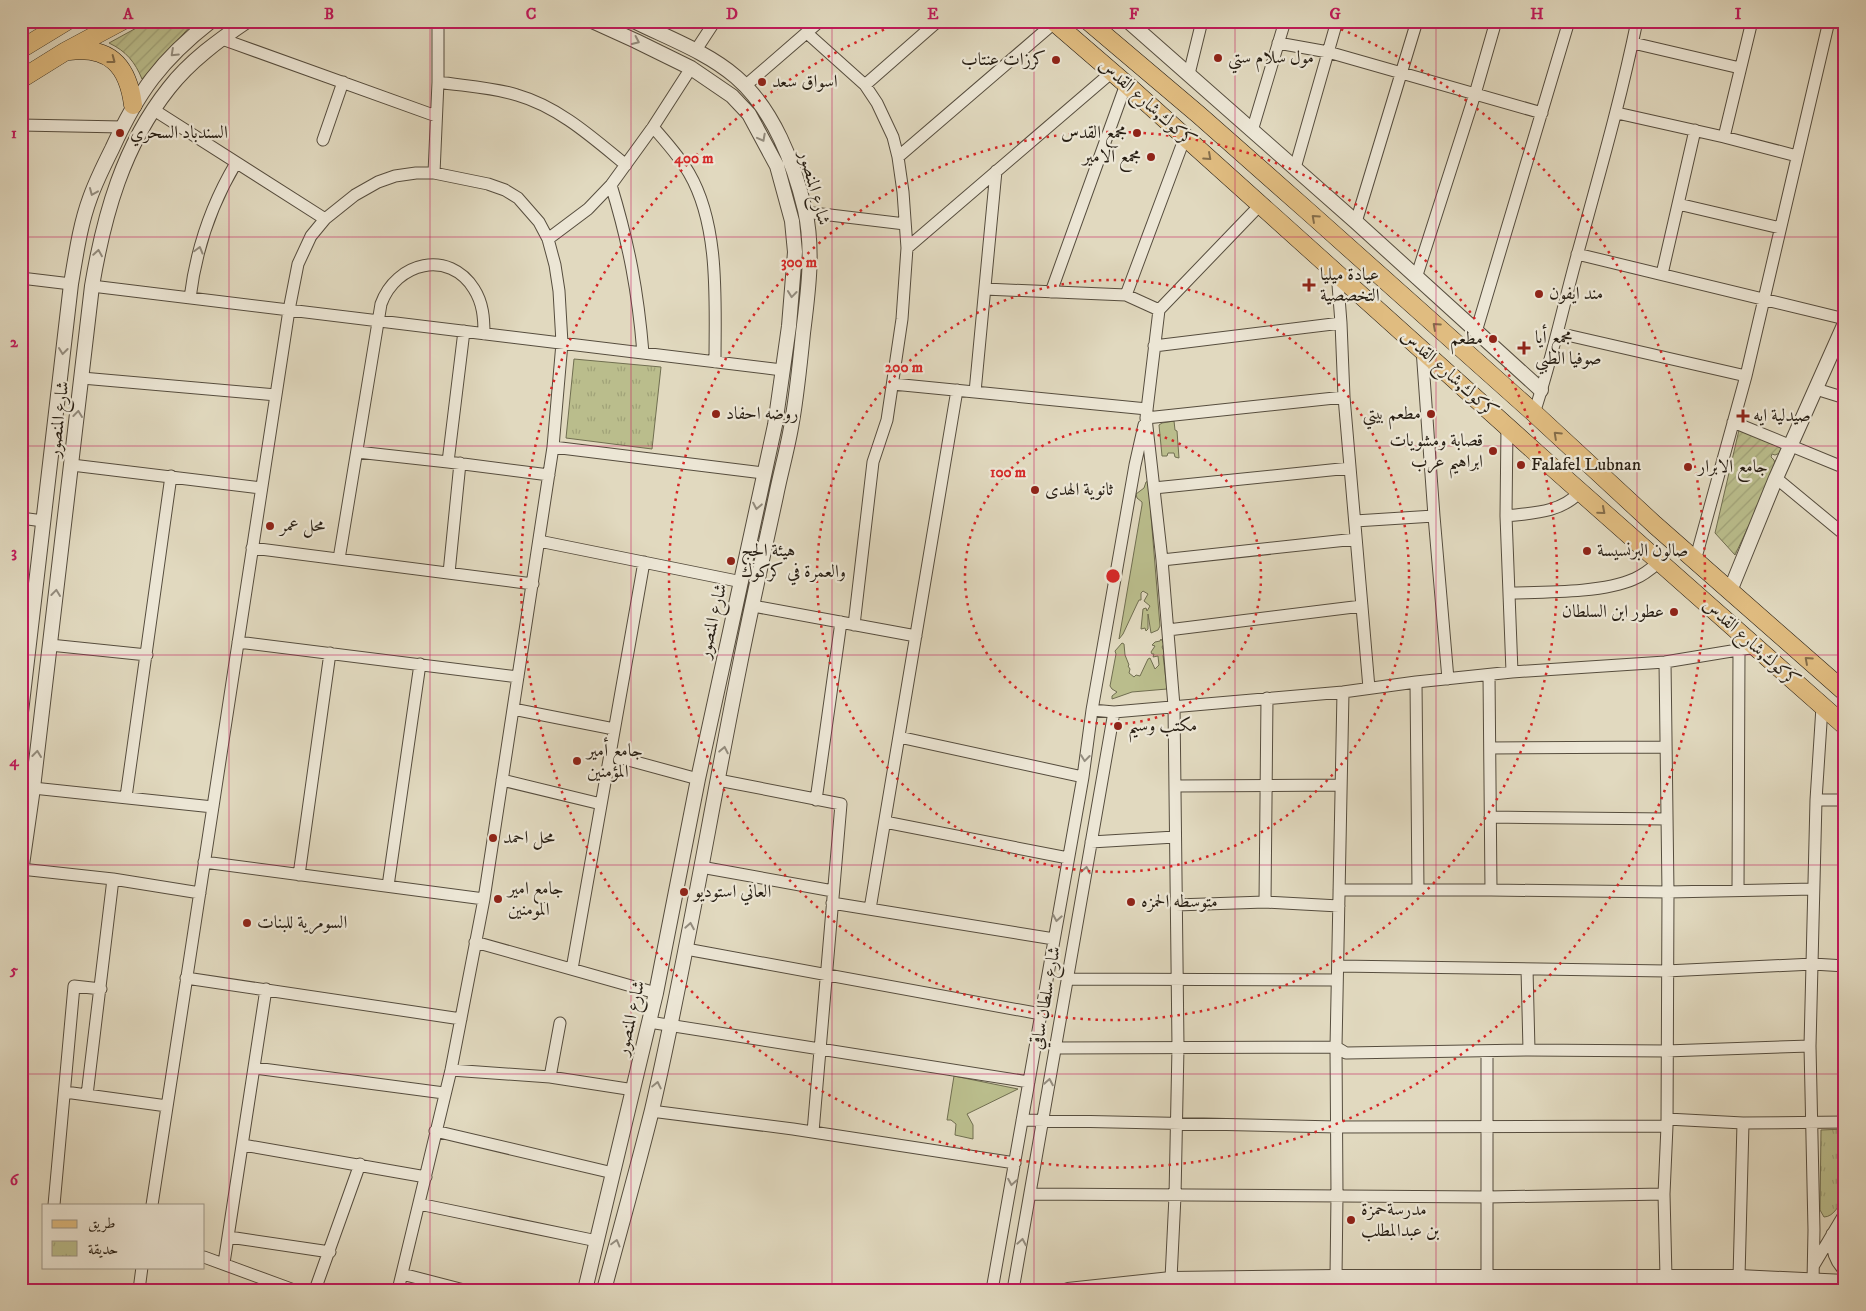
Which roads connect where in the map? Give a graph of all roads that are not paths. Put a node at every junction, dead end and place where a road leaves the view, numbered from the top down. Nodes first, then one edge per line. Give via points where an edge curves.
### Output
1 (25, 21) edge
2 (67, 21) edge
3 (122, 21) edge
4 (211, 21) edge
5 (247, 21) edge
6 (438, 21) edge
7 (592, 21) edge
8 (634, 21) edge
9 (715, 21) edge
10 (820, 21) edge
11 (938, 21) edge
12 (1087, 21) edge
13 (1128, 21) edge
14 (1202, 21) edge
15 (1285, 21) edge
16 (1337, 21) edge
17 (1417, 21) edge
18 (1496, 21) edge
19 (1569, 21) edge
20 (1637, 21) edge
21 (1752, 21) edge
22 (1829, 21) edge
23 (1054, 22) edge
24 (21, 24) edge
25 (807, 33) junction
26 (1072, 38) junction
27 (222, 39) junction
28 (1278, 43) junction
29 (1633, 43) junction
30 (21, 49) edge
31 (696, 50) junction
32 (66, 51) junction
33 (1328, 52) junction
34 (691, 68) junction
35 (1740, 68) junction
36 (1112, 72) junction
37 (1402, 73) junction
38 (1189, 74) junction
39 (21, 80) edge
40 (343, 82) junction
41 (438, 82) junction
42 (1126, 84) junction
43 (865, 85) junction
44 (745, 86) junction
45 (1475, 94) junction
46 (133, 105) junction
47 (154, 110) junction
48 (1542, 113) junction
49 (1617, 113) junction
50 (436, 116) junction
51 (21, 125) edge
52 (122, 127) junction
53 (653, 127) junction
54 (1695, 130) junction
55 (1252, 131) junction
56 (1185, 137) junction
57 (1724, 137) junction
58 (323, 140) dead end
59 (1797, 156) junction
60 (898, 157) junction
61 (236, 163) junction
62 (626, 165) junction
63 (1295, 168) junction
64 (996, 171) junction
65 (434, 173) junction
66 (611, 185) junction
67 (1261, 204) junction
68 (1678, 204) junction
69 (805, 212) junction
70 (325, 218) junction
71 (1356, 222) junction
72 (905, 224) junction
73 (1780, 228) junction
74 (548, 239) junction
75 (906, 248) junction
76 (1577, 254) junction
77 (1337, 272) junction
78 (1662, 274) junction
79 (21, 278) edge
80 (1416, 278) junction
81 (72, 284) junction
82 (92, 286) junction
83 (985, 289) junction
84 (1051, 292) junction
85 (1126, 296) junction
86 (190, 298) junction
87 (1764, 299) junction
88 (289, 310) junction
89 (1159, 310) junction
90 (1845, 319) edge
91 (378, 321) junction
92 (1341, 323) junction
93 (1845, 323) edge
94 (464, 332) junction
95 (1476, 332) junction
96 (484, 334) junction
97 (1558, 334) junction
98 (562, 343) junction
99 (1154, 346) junction
100 (1422, 349) junction
101 (643, 353) junction
102 (715, 362) junction
103 (782, 370) junction
104 (1746, 376) junction
105 (82, 378) junction
106 (893, 384) junction
107 (1816, 388) junction
108 (958, 390) junction
109 (1542, 390) junction
110 (975, 392) junction
111 (276, 395) junction
112 (1843, 395) edge
113 (1344, 397) junction
114 (1534, 413) junction
115 (1146, 414) junction
116 (1733, 422) junction
117 (1507, 426) junction
118 (54, 432) junction
119 (75, 434) junction
120 (1790, 446) junction
121 (553, 447) junction
122 (357, 452) junction
123 (454, 462) junction
124 (72, 464) junction
125 (1350, 468) junction
126 (1845, 468) edge
127 (763, 473) junction
128 (549, 475) junction
129 (171, 476) junction
130 (1776, 478) junction
131 (262, 488) junction
132 (1154, 488) junction
133 (1580, 492) junction
134 (1434, 516) junction
135 (1506, 516) junction
136 (21, 518) edge
137 (1355, 520) junction
138 (43, 521) junction
139 (1655, 525) junction
140 (1845, 535) edge
141 (1356, 539) junction
142 (539, 541) junction
143 (1639, 544) junction
144 (252, 548) junction
145 (339, 559) junction
146 (1162, 560) junction
147 (1695, 561) junction
148 (644, 562) junction
149 (1659, 562) junction
150 (449, 573) junction
151 (742, 582) junction
152 (534, 584) junction
153 (28, 591) edge
154 (1730, 592) junction
155 (1510, 593) junction
156 (753, 606) junction
157 (1362, 606) junction
158 (842, 622) junction
159 (854, 625) junction
160 (1168, 630) junction
161 (916, 636) junction
162 (238, 642) junction
163 (50, 645) junction
164 (1748, 649) junction
165 (330, 653) junction
166 (147, 656) junction
167 (724, 660) junction
168 (1664, 662) junction
169 (420, 664) junction
170 (740, 664) junction
171 (1512, 672) junction
172 (23, 673) edge
173 (1489, 675) junction
174 (518, 677) junction
175 (1448, 679) junction
176 (1416, 682) junction
177 (1369, 688) junction
178 (1343, 692) junction
179 (1845, 692) edge
180 (1266, 698) junction
181 (1174, 706) junction
182 (1822, 707) junction
183 (513, 709) junction
184 (1092, 710) junction
185 (21, 712) edge
186 (1114, 712) junction
187 (1845, 726) edge
188 (614, 729) junction
189 (899, 737) junction
190 (1666, 747) junction
191 (1490, 748) junction
192 (610, 755) junction
193 (1083, 777) junction
194 (698, 779) junction
195 (502, 780) junction
196 (718, 780) junction
197 (1341, 785) junction
198 (1175, 786) junction
199 (1266, 786) junction
200 (33, 788) junction
201 (126, 797) junction
202 (816, 800) junction
203 (1816, 800) junction
204 (1845, 800) edge
205 (601, 804) junction
206 (213, 807) junction
207 (1490, 817) junction
208 (1667, 819) junction
209 (885, 822) junction
210 (1175, 837) junction
211 (1091, 842) junction
212 (1068, 858) junction
213 (204, 862) junction
214 (701, 867) junction
215 (21, 870) edge
216 (299, 875) junction
217 (114, 879) junction
218 (388, 886) junction
219 (1814, 889) junction
220 (1339, 890) junction
221 (1418, 890) junction
222 (1491, 890) junction
223 (1738, 890) junction
224 (833, 891) junction
225 (1668, 892) junction
226 (200, 893) junction
227 (484, 899) junction
228 (1264, 902) junction
229 (832, 903) junction
230 (1176, 905) junction
231 (1339, 906) junction
232 (870, 910) junction
233 (1054, 939) junction
234 (475, 942) junction
235 (686, 949) junction
236 (1812, 964) junction
237 (1338, 966) junction
238 (1845, 966) edge
239 (572, 969) junction
240 (1527, 969) junction
241 (1666, 971) junction
242 (826, 975) junction
243 (186, 978) junction
244 (1177, 978) junction
245 (1067, 979) junction
246 (1337, 980) junction
247 (266, 988) junction
248 (101, 989) junction
249 (656, 993) junction
250 (1041, 1014) junction
251 (461, 1019) junction
252 (649, 1022) junction
253 (560, 1023) dead end
254 (670, 1026) junction
255 (1810, 1046) junction
256 (1178, 1047) junction
257 (1336, 1047) junction
258 (1055, 1048) junction
259 (820, 1049) junction
260 (1529, 1050) junction
261 (1487, 1051) junction
262 (1666, 1051) junction
263 (254, 1068) junction
264 (451, 1070) junction
265 (550, 1077) junction
266 (1029, 1082) junction
267 (634, 1090) junction
268 (64, 1092) junction
269 (444, 1093) junction
270 (87, 1095) junction
271 (167, 1106) junction
272 (651, 1112) junction
273 (1022, 1120) junction
274 (1043, 1120) junction
275 (1176, 1122) junction
276 (1812, 1122) junction
277 (1845, 1122) edge
278 (1667, 1123) junction
279 (1743, 1123) junction
280 (1337, 1127) junction
281 (1487, 1128) junction
282 (435, 1131) junction
283 (813, 1132) junction
284 (243, 1145) junction
285 (1015, 1163) junction
286 (360, 1164) junction
287 (612, 1173) junction
288 (426, 1177) junction
289 (1030, 1194) junction
290 (1664, 1194) junction
291 (1175, 1196) junction
292 (1337, 1196) junction
293 (1488, 1198) junction
294 (54, 1204) edge
295 (152, 1204) edge
296 (419, 1204) junction
297 (1845, 1213) edge
298 (1814, 1230) junction
299 (1831, 1235) junction
300 (228, 1237) junction
301 (597, 1241) junction
302 (330, 1252) junction
303 (205, 1257) edge
304 (224, 1263) junction
305 (142, 1268) edge
306 (1845, 1271) edge
307 (402, 1274) junction
308 (1813, 1274) junction
309 (1487, 1276) junction
310 (1336, 1277) junction
311 (1666, 1277) junction
312 (1739, 1277) junction
313 (1171, 1279) junction
314 (1845, 1282) edge
315 (139, 1290) edge
316 (294, 1290) edge
317 (315, 1290) edge
318 (398, 1290) edge
319 (464, 1290) edge
320 (585, 1290) edge
321 (604, 1290) edge
322 (992, 1290) edge
323 (1013, 1290) edge
324 (1068, 1290) edge

1 - 24 street
2 - 30 main road
3 - 32 main road
4 -> 46 street, شارع المنصور via 171,55
5 - 27 street, شارع المنصور
6 - 41 street
7 -> 34 street, شارع المنصور
8 - 31 street, شارع المنصور
9 - 31 street
10 - 25 street
11 - 43 street
12 - 26 main road
114 -> 12 main road, كركوك,شارع القدس via 1199,114
13 - 38 street
14 - 38 street
15 - 28 street
16 - 33 street
17 - 37 street
18 - 45 street
19 - 48 street
20 - 29 street
21 - 35 street
22 - 59 street
23 - 26 main road, كركوك,شارع القدس
23 - 60 street
25 - 43 street
25 - 44 street
26 - 36 main road, كركوك,شارع القدس
27 - 40 street
27 - 47 street, شارع المنصور via 185,70
28 - 33 street
28 - 55 street
29 - 35 street
29 - 49 street
31 - 44 street, شارع المنصور via 728,70
32 - 39 main road
32 -> 46 main road via 90,50 117,63 127,78
33 - 37 street
33 - 63 street
34 - 53 street
34 -> 103 street, شارع المنصور via 732,96 748,114 777,166 786,194 795,252
35 - 57 street
36 - 42 main road, كركوك,شارع القدس
36 - 64 street
37 - 45 street
37 - 71 street
38 - 55 street
40 - 50 street
40 - 58 street
41 - 50 street
41 - 62 street via 518,95 543,105 586,132
42 - 56 main road, كركوك,شارع القدس
42 - 84 street
43 - 60 street via 885,120
44 - 69 street, شارع المنصور via 775,129
45 - 48 street
45 - 80 street
46 - 52 street, شارع المنصور
47 - 61 street
82 -> 47 street, شارع المنصور via 107,213 129,155
48 - 95 street
49 - 54 street
49 - 76 street
50 - 65 street
51 - 52 street
52 -> 81 street, شارع المنصور via 90,198
53 - 62 street
53 - 102 street via 689,174 707,222 716,302
54 - 57 street
54 - 68 street
55 - 63 street
56 -> 67 main road, كركوك,شارع القدس
56 - 85 street
57 - 59 street
59 - 73 street
60 - 72 street
61 - 70 street
86 -> 61 street via 205,228
62 - 66 street
63 - 71 street
64 - 75 street
64 - 83 street
65 - 70 street via 404,175 378,182
65 - 74 street via 504,190 518,198 539,222
66 - 74 street via 588,209
66 - 101 street via 636,282
67 - 77 main road, كركوك,شارع القدس
67 - 89 street
68 - 73 street
68 - 78 street
69 - 72 street
69 - 156 street, شارع المنصور via 809,236 807,296 792,424
70 - 88 street via 311,236 298,264
71 - 80 street
72 - 75 street
73 - 87 street
74 - 98 street via 556,265
75 - 106 street via 905,286
76 - 78 street
76 - 97 street
77 - 92 street
77 - 100 main road, كركوك,شارع القدس
78 - 87 street
79 - 81 street
80 - 95 street
81 -> 118 street, شارع المنصور
82 - 86 street
82 - 105 street, شارع المنصور
83 - 84 street
83 - 110 street
84 - 85 street
85 - 89 street
86 - 88 street
87 - 90 street
87 - 104 street
88 - 91 street
88 - 111 street
89 - 99 street
91 - 94 street
91 - 96 street via 385,293 392,283 411,269 433,265 458,271 469,282 481,303
91 - 122 street
92 - 99 street
92 - 113 street
93 - 107 street
94 - 96 street
94 - 123 street
95 - 109 street
96 - 98 street
97 - 104 street
97 - 109 street
98 - 101 street
98 - 121 street
99 - 115 street
100 - 117 main road, كركوك,شارع القدس
100 - 134 street
101 - 102 street
102 - 103 street
103 - 127 street, شارع المنصور via 775,425
104 - 116 street
105 - 111 street
119 -> 105 street, شارع المنصور
106 - 108 street
106 - 159 street via 885,430 873,462
107 - 112 street
107 - 120 street
108 - 110 street
108 - 161 street
109 - 114 street
110 - 115 street
111 - 131 street
113 - 115 street
113 - 125 street
139 -> 114 main road, كركوك,شارع القدس
115 - 132 street
115 - 184 street
116 - 120 street
116 - 147 street
117 - 133 main road, كركوك,شارع القدس
117 - 135 street
118 - 119 street
118 - 138 street, شارع المنصور
119 - 124 street, شارع المنصور
120 - 126 street
120 - 130 street
121 - 127 street
121 - 128 street
122 - 123 street
122 - 145 street
123 - 128 street
123 - 150 street
124 - 129 street
163 -> 124 street, شارع المنصور
125 - 132 street
125 - 137 street
127 -> 151 street, شارع المنصور
128 - 142 street
129 - 131 street
129 - 166 street
130 - 140 street
130 - 154 street
131 - 144 street
132 - 146 street
133 - 135 street via 1553,510
133 -> 143 main road, كركوك,شارع القدس
134 - 137 street
134 - 175 street
135 - 155 street
136 - 138 street
137 - 141 street
138 - 153 street, شارع المنصور
139 - 143 main road
139 - 147 main road, كركوك,شارع القدس
141 - 146 street
141 - 157 street
142 - 148 street
142 - 152 street
143 - 149 main road, كركوك,شارع القدس
144 - 145 street
144 - 162 street
145 - 150 street
146 - 160 street
147 - 154 main road, كركوك,شارع القدس
148 - 151 street
148 - 188 street
149 - 155 street via 1640,576 1616,585
149 - 164 main road, كركوك,شارع القدس
150 - 152 street
151 - 167 street, شارع المنصور
152 - 174 street
153 - 172 street, شارع المنصور
179 -> 154 main road, كركوك,شارع القدس
155 - 171 street
156 - 158 street
156 - 170 street, شارع المنصور
157 - 160 street
157 - 177 street
158 - 159 street
158 - 202 street
159 - 161 street
160 - 181 street
161 - 189 street
162 - 165 street
162 - 206 street
163 - 166 street
200 -> 163 street, شارع المنصور
164 - 168 street
164 - 182 main road, كركوك,شارع القدس
164 - 223 street
165 - 169 street
165 - 216 street
166 - 201 street
167 - 170 street
167 - 194 street, شارع المنصور
168 - 171 street
168 - 190 street
169 - 174 street
169 - 218 street
196 -> 170 street, شارع المنصور
171 - 173 street
172 - 185 street, شارع المنصور
173 - 175 street
173 - 191 street
174 - 183 street
175 - 176 street
176 - 177 street
176 - 221 street
177 - 178 street
178 - 180 street
178 - 197 street
180 - 181 street
180 - 199 street
181 - 186 street
181 - 198 street
182 - 187 main road, كركوك,شارع القدس
182 - 203 street
183 - 188 street
183 - 195 street
184 - 186 street
184 -> 193 street
186 - 211 street, شارع سلطان ساقي
188 - 192 street
189 - 193 street
189 - 209 street
190 - 191 street
190 - 208 street
191 - 207 street
192 - 194 street
192 - 205 street
193 - 212 street
194 - 249 street, شارع المنصور
195 - 205 street
195 - 227 street
196 - 202 street
196 - 214 street, شارع المنصور
197 - 199 street
197 - 220 street
198 - 199 street
198 - 210 street
199 - 228 street
200 - 201 street
200 - 215 street, شارع المنصور
201 - 206 street
202 - 224 street via 841,804
203 - 204 street
203 - 219 street
205 - 239 street
206 - 213 street
207 - 208 street
207 - 222 street
208 - 225 street
209 - 212 street
209 - 232 street
210 - 211 street
210 - 230 street
245 -> 211 street, شارع سلطان ساقي
212 -> 233 street
213 - 216 street
213 - 226 street
214 - 224 street
235 -> 214 street, شارع المنصور
215 - 217 street
216 - 218 street
217 - 226 street
217 - 248 street
218 - 227 street
219 - 223 street
219 - 236 street
220 - 221 street
220 - 231 street
221 - 222 street
222 - 225 street
223 - 225 street
224 - 229 street
225 - 241 street
226 - 243 street
227 - 234 street
228 - 230 street
228 - 231 street
229 - 232 street
229 - 242 street
230 - 244 street
231 - 237 street
232 - 233 street
233 - 250 street
234 - 239 street
234 - 251 street
235 - 242 street
235 - 254 street, شارع المنصور
236 - 238 street
236 - 241 street
236 - 255 street
237 - 240 street
237 - 246 street
239 - 249 street
240 - 241 street
240 - 260 street
241 - 262 street
242 - 250 street
242 - 259 street
243 - 247 street
243 - 271 street
244 - 245 street
244 - 246 street
244 - 256 street
245 - 258 street, شارع سلطان ساقي
246 - 257 street
247 - 251 street
247 - 263 street
248 - 268 street via 74,986
248 - 270 street
249 - 252 street, شارع المنصور
250 - 266 street
251 - 264 street
252 - 254 street
252 - 267 street, شارع المنصور
253 - 265 street
254 - 259 street
272 -> 254 street, شارع المنصور
255 - 262 street
255 - 276 street
256 - 257 street
256 - 258 street
256 - 275 street
257 - 261 street via 1346,1053
257 - 280 street
274 -> 258 street, شارع سلطان ساقي
259 - 266 street
259 - 283 street
260 - 261 street
260 - 262 street
261 - 281 street
262 - 278 street
263 - 269 street
263 - 284 street
264 - 265 street
264 - 269 street
265 - 267 street
266 - 273 street
267 - 287 street, شارع المنصور
268 - 270 street
268 - 294 street
269 - 282 street
270 - 271 street
271 - 295 street
272 - 283 street
321 -> 272 street, شارع المنصور
273 - 274 street
273 - 285 street
274 - 275 street
274 - 289 street, شارع سلطان ساقي
275 - 280 street
275 - 291 street
276 - 277 street
276 - 279 street
276 - 298 street
278 - 279 street
278 - 281 street
278 - 290 street
279 - 312 street
280 - 281 street
280 - 292 street
281 - 293 street
282 - 287 street
282 - 288 street
283 - 285 street
284 - 286 street
284 - 300 street
285 -> 322 street
286 - 288 street
286 - 302 street
287 - 301 street, شارع المنصور
288 - 296 street
289 - 291 street
323 -> 289 street, شارع سلطان ساقي
290 - 293 street
290 - 311 street
291 - 292 street
291 - 313 street
292 - 293 street
292 - 310 street
293 - 309 street
296 - 301 street
296 - 307 street
297 - 299 street
298 - 299 street via 1823,1240
298 - 308 street
299 - 306 street via 1833,1252
299 - 308 street
300 - 302 street
300 - 304 street
301 - 320 street, شارع المنصور
302 - 317 street
303 - 304 street
304 - 316 street
305 - 315 street
307 - 318 street
307 - 319 street
308 - 312 street
308 - 314 street
309 - 310 street
309 - 311 street
310 - 313 street
311 - 312 street
313 - 324 street

